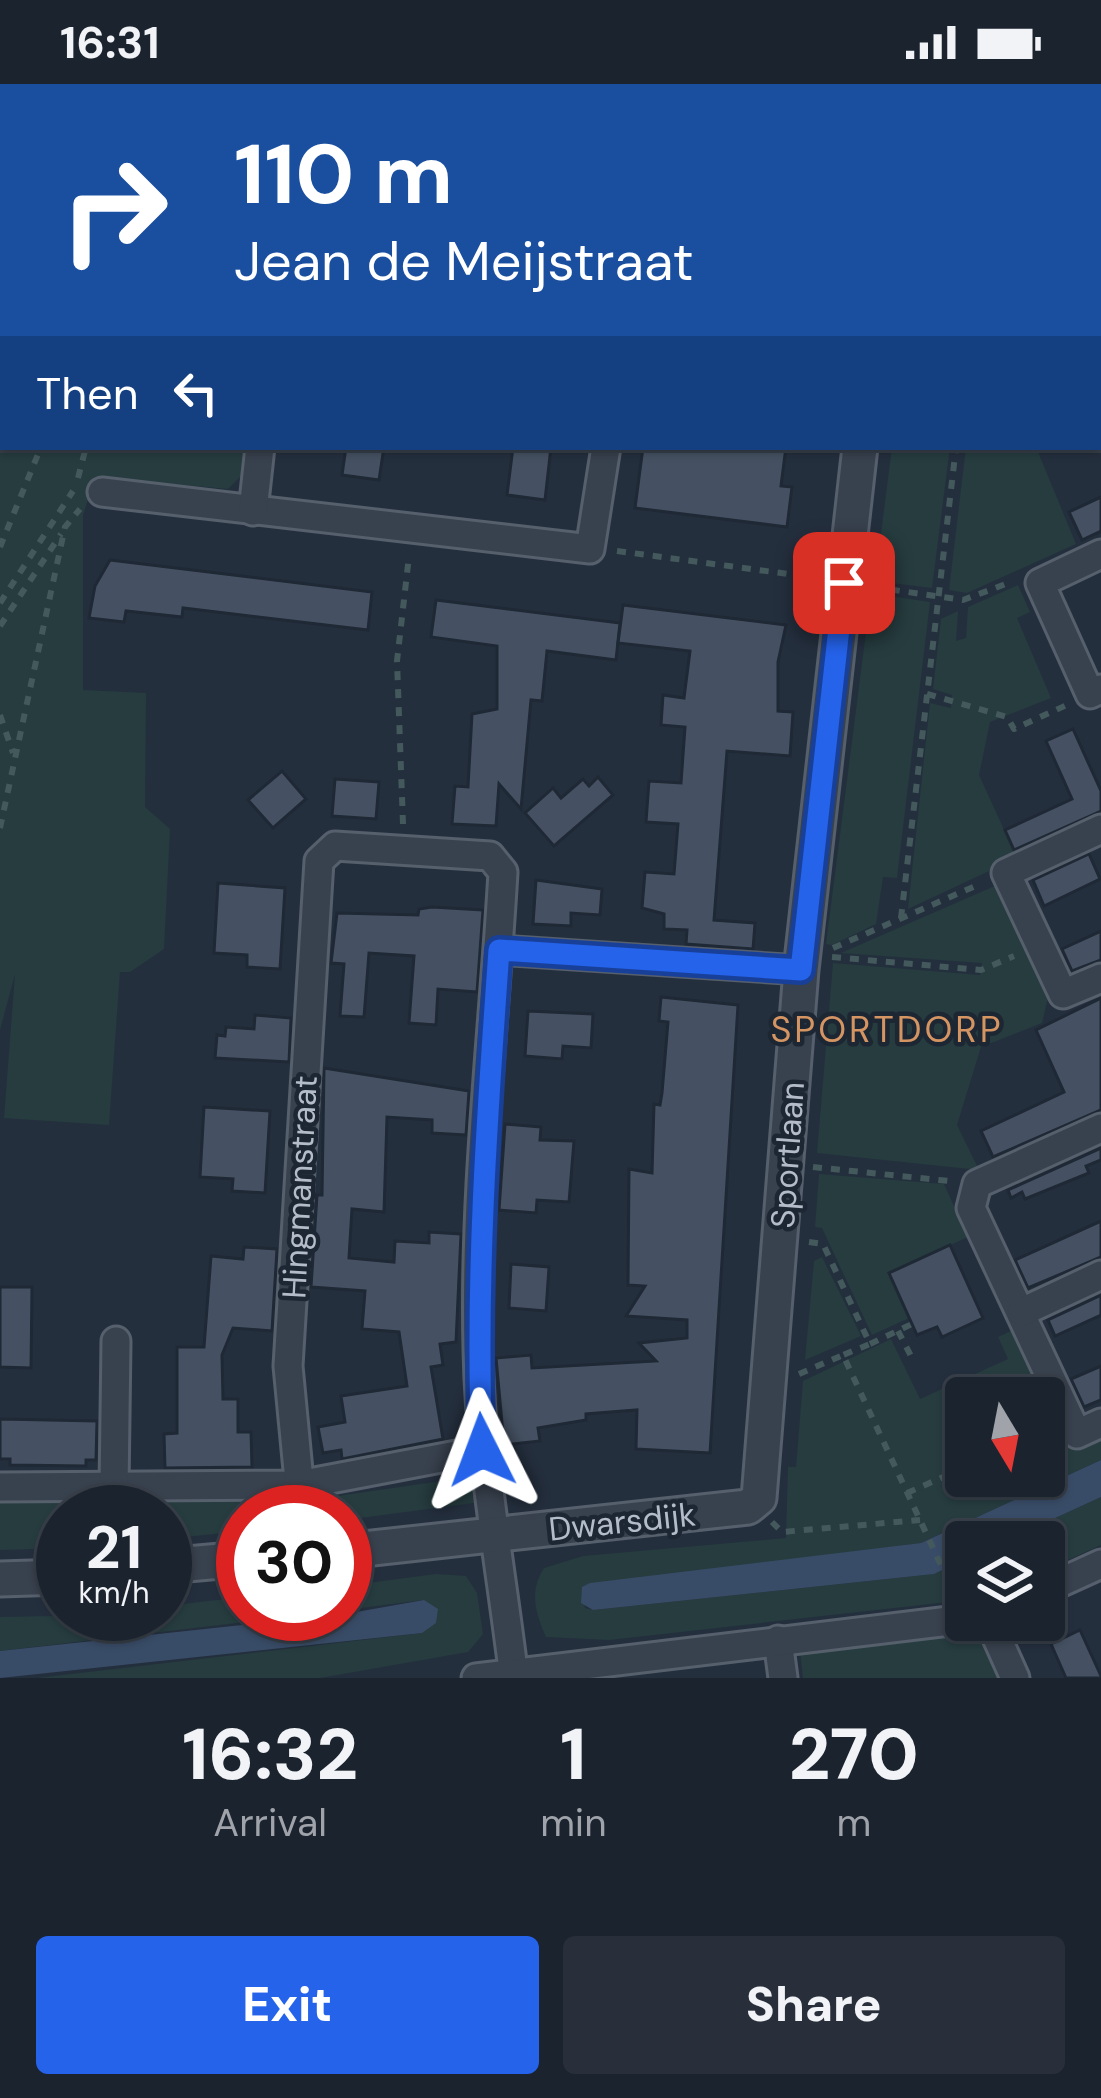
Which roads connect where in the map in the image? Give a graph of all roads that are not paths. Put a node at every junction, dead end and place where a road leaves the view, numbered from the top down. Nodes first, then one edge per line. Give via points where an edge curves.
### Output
1 (260, 450) edge
2 (606, 450) edge
3 (860, 450) edge
4 (89, 489) road end
5 (253, 512) junction
6 (1101, 554) edge
7 (1096, 692) edge
8 (1101, 830) edge
9 (499, 950) junction
10 (801, 970) junction
11 (1101, 978) edge
12 (1101, 1129) edge
13 (1101, 1275) edge
14 (1022, 1312) junction
15 (116, 1341) dead end
16 (1101, 1423) edge
17 (482, 1450) junction
18 (114, 1485) edge
19 (299, 1485) edge
20 (349, 1485) edge
21 (0, 1487) edge
22 (36, 1488) edge
23 (755, 1504) joint
24 (495, 1534) junction
25 (372, 1547) edge
26 (1101, 1564) edge
27 (36, 1577) edge
28 (0, 1579) edge
29 (1065, 1580) edge
30 (945, 1621) edge
31 (778, 1640) junction
32 (998, 1641) edge
33 (514, 1676) edge
34 (476, 1678) edge
35 (783, 1678) edge
36 (1015, 1678) edge

1 - 5 street
2 - 5 street via 590,549
3 - 10 street, Sportlaan
4 - 5 street
6 - 7 street via 1040,583
8 - 11 street via 1006,873 1064,994
9 - 10 street
9 - 17 street via 482,1181
9 - 19 street, Hingmanstraat via 503,872 490,856 335,846 319,862 289,1366
10 - 23 street, Sportlaan
12 - 14 street via 977,1184 971,1208
13 - 14 street
14 - 16 street via 1076,1434
15 - 18 street
17 - 20 street
17 - 24 street
21 - 22 street
23 - 24 street, Dwarsdijk
24 - 25 street, Dwarsdijk
24 - 33 street
26 - 29 street
27 - 28 street
30 - 31 street
31 - 33 street
31 - 35 street
32 - 36 street
33 - 34 street

